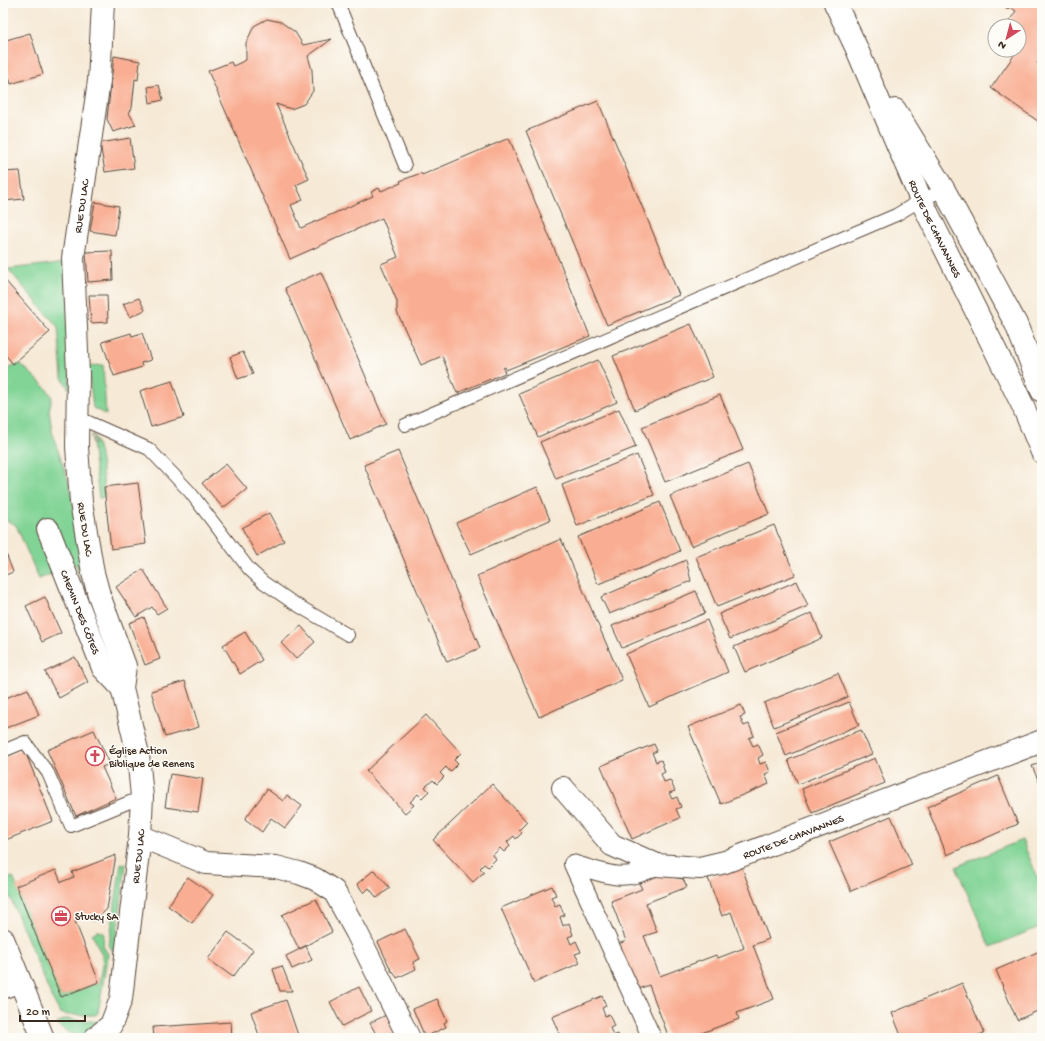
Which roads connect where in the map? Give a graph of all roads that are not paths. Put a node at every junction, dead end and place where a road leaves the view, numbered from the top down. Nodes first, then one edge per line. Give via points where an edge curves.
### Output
1 (103, 3) edge
2 (338, 3) edge
3 (835, 3) edge
4 (856, 47) junction
5 (405, 166) dead end
6 (944, 190) junction
7 (921, 200) junction
8 (1042, 391) edge
9 (1042, 396) edge
10 (1023, 406) junction
11 (77, 411) junction
12 (405, 425) dead end
13 (1042, 452) edge
14 (48, 529) dead end
15 (348, 635) dead end
16 (122, 688) junction
17 (1042, 741) edge
18 (3, 751) edge
19 (563, 788) dead end
20 (142, 797) junction
21 (140, 836) junction
22 (657, 865) junction
23 (3, 939) edge
24 (10, 976) edge
25 (106, 1034) edge
26 (43, 1038) edge
27 (409, 1038) edge
28 (652, 1038) edge

1 - 11 street, RUE DU LAC via 99,81 73,258
2 - 5 lane
3 - 4 street, ROUTE DE CHAVANNES
4 - 6 street, ROUTE DE CHAVANNES
4 - 7 street, ROUTE DE CHAVANNES
6 - 7 lane
6 - 8 street, ROUTE DE CHAVANNES via 1016,324
7 - 10 street, ROUTE DE CHAVANNES
7 - 12 lane via 896,215
9 - 10 street
10 - 13 street, ROUTE DE CHAVANNES
11 - 15 lane via 149,449 190,492 249,569 292,602
11 - 16 street, RUE DU LAC via 81,502 92,573 126,666
14 - 16 street, CHEMIN DES CÔTES via 103,668
16 - 20 street, RUE DU LAC via 138,754
17 - 22 street, ROUTE DE CHAVANNES via 725,862 700,868
18 - 20 lane via 25,742 48,773 71,826
19 - 22 street, ROUTE DE CHAVANNES via 612,845
20 - 21 street, RUE DU LAC
21 - 25 street, RUE DU LAC via 121,999
21 - 27 street via 206,863 276,866 315,879 334,891
22 - 28 street via 631,876 612,876 573,864
23 - 24 street
24 - 26 street

